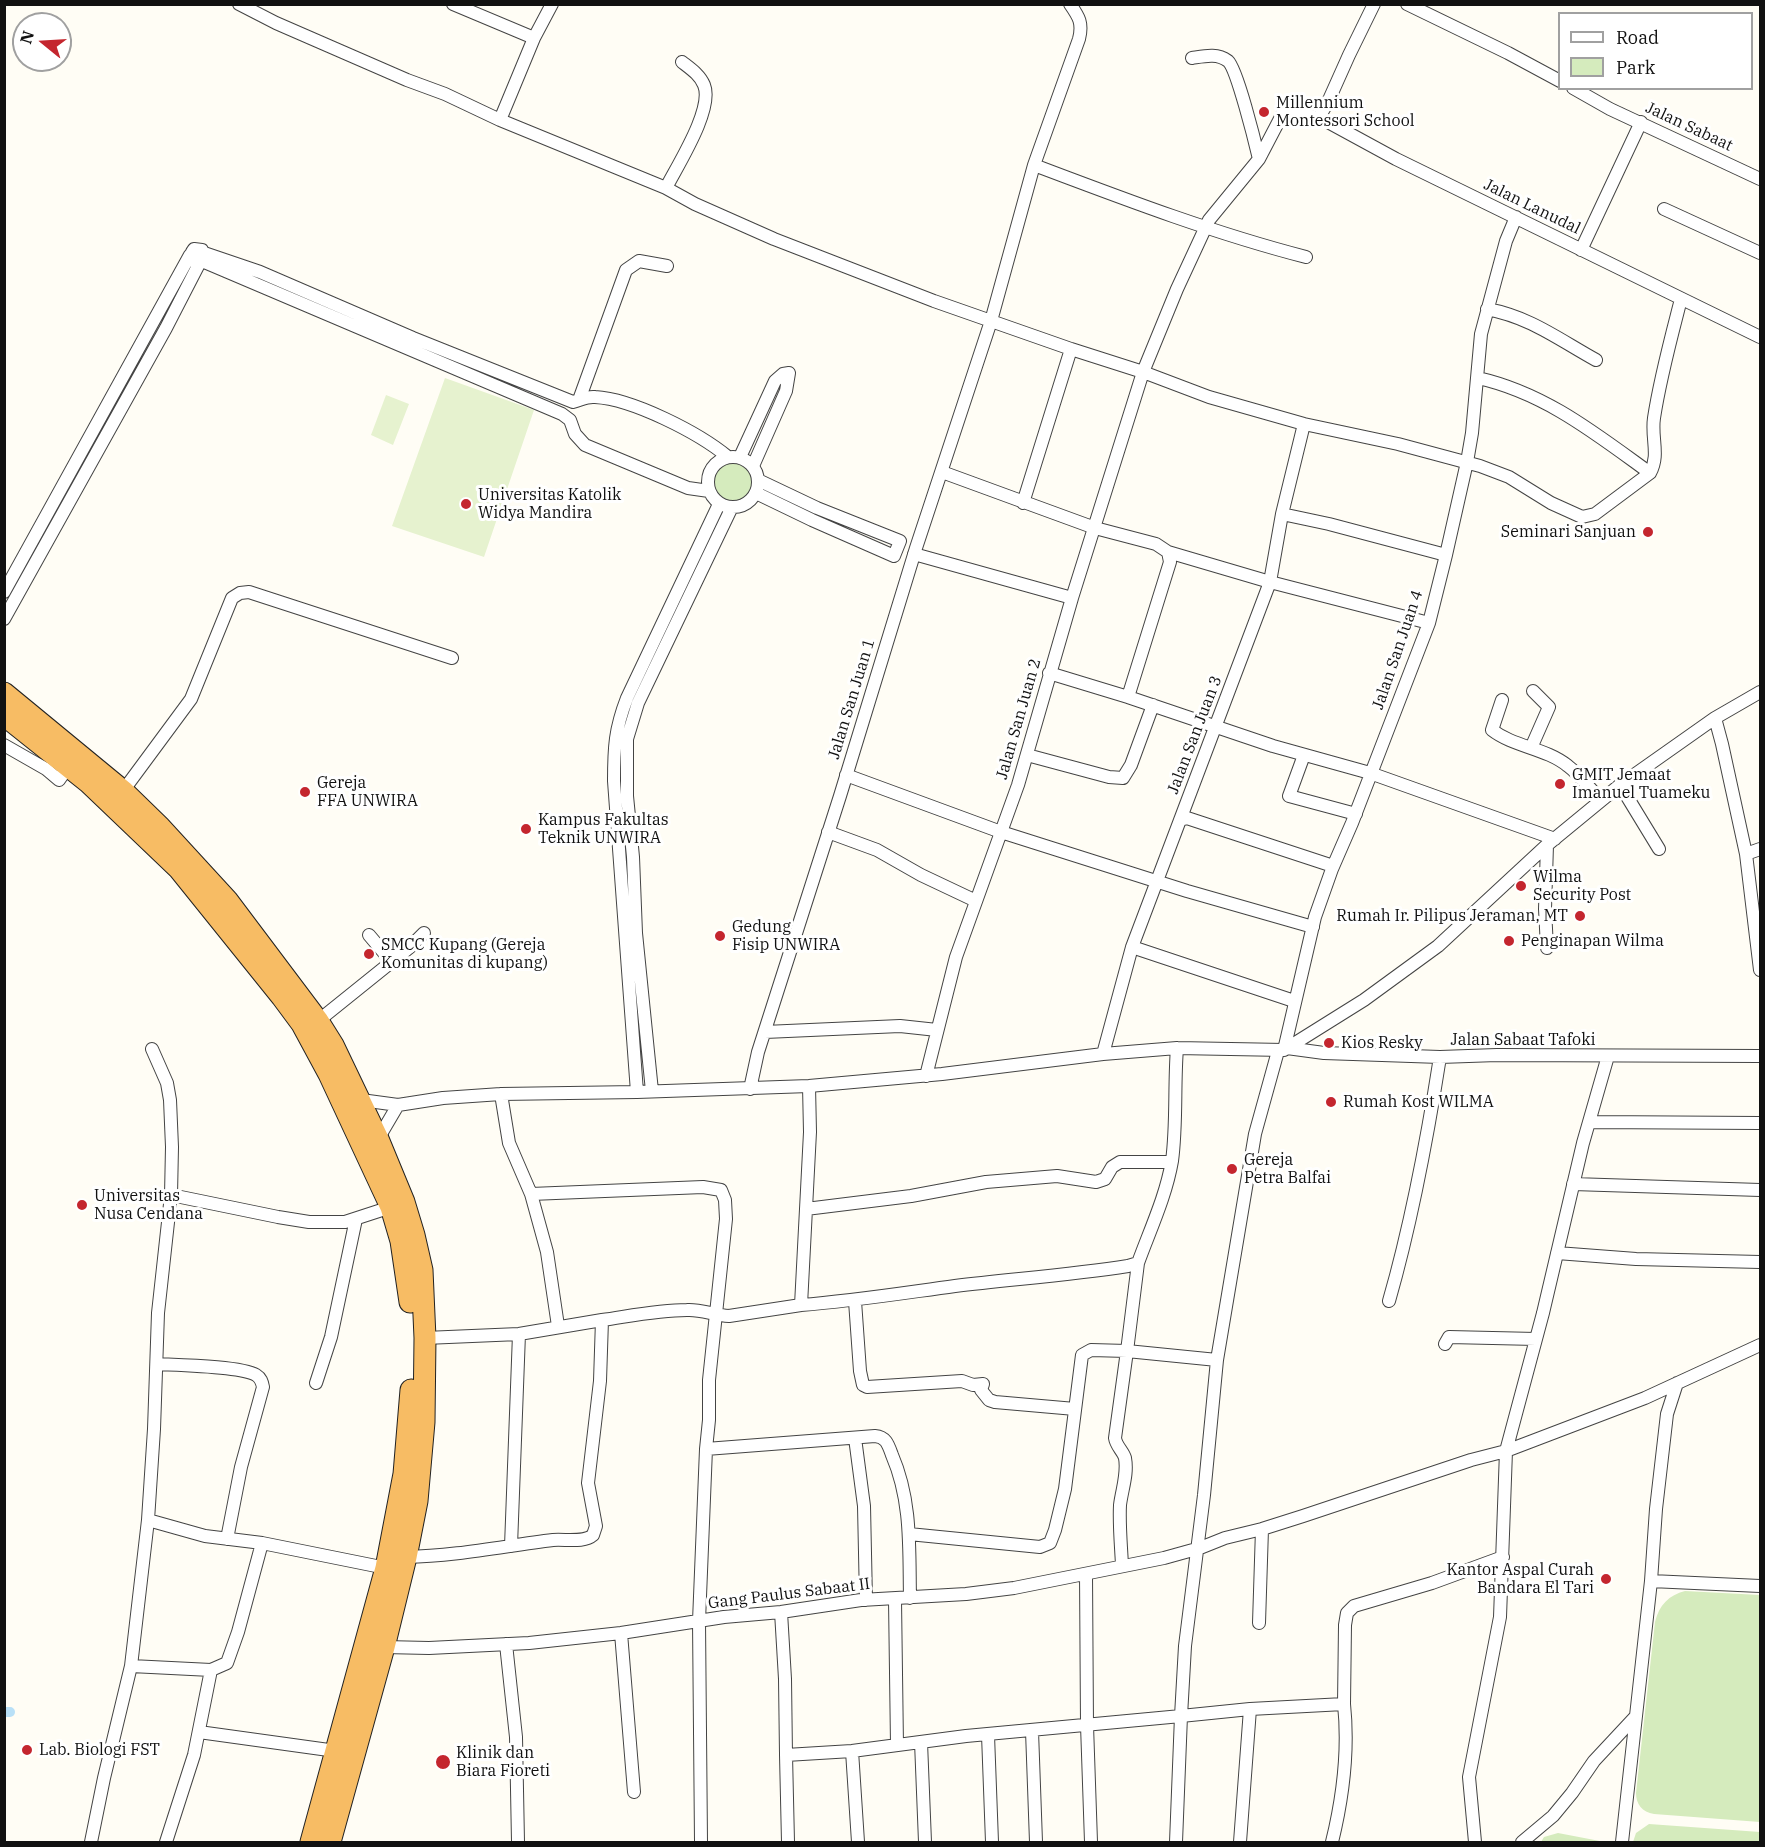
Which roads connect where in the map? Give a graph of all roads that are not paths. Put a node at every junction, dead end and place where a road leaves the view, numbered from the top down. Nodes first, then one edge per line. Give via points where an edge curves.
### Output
1 (239, 4) edge
2 (453, 4) edge
3 (552, 4) edge
4 (1070, 4) edge
5 (1082, 4) edge
6 (1374, 4) edge
7 (1407, 4) edge
8 (1081, 22) junction
9 (534, 38) junction
10 (1192, 58) dead end
11 (682, 62) dead end
12 (1558, 80) edge
13 (1577, 90) edge
14 (1288, 112) joint
15 (1318, 118) junction
16 (500, 120) junction
17 (1641, 122) junction
18 (1259, 159) junction
19 (1035, 165) junction
20 (1761, 179) edge
21 (666, 188) junction
22 (1664, 209) dead end
23 (1516, 217) junction
24 (1206, 228) junction
25 (1581, 249) junction
26 (1761, 253) edge
27 (1306, 257) dead end
28 (199, 258) junction
29 (667, 266) dead end
30 (1681, 299) junction
31 (1487, 309) junction
32 (991, 321) junction
33 (1761, 337) edge
34 (1071, 349) junction
35 (1596, 360) dead end
36 (1143, 372) junction
37 (1478, 378) junction
38 (579, 400) junction
39 (1304, 424) junction
40 (91, 449) junction
41 (734, 457) junction
42 (1467, 462) junction
43 (753, 466) junction
44 (942, 472) junction
45 (1650, 474) junction
46 (758, 480) junction
47 (709, 491) junction
48 (756, 493) junction
49 (1023, 503) junction
50 (719, 504) junction
51 (732, 507) junction
52 (818, 508) junction
53 (1282, 514) junction
54 (812, 520) junction
55 (1095, 528) junction
56 (1168, 552) junction
57 (914, 554) junction
58 (1446, 555) junction
59 (683, 577) junction
60 (1270, 582) junction
61 (696, 583) junction
62 (4, 592) edge
63 (1072, 598) junction
64 (4, 619) edge
65 (1429, 623) junction
66 (452, 658) dead end
67 (1049, 673) junction
68 (1533, 691) dead end
69 (1761, 692) edge
70 (4, 693) edge
71 (1128, 697) junction
72 (1502, 700) dead end
73 (1153, 705) junction
74 (4, 715) edge
75 (1715, 718) junction
76 (1216, 727) junction
77 (4, 745) edge
78 (1531, 748) junction
79 (1027, 755) junction
80 (1304, 755) junction
81 (69, 766) junction
82 (1370, 773) junction
83 (846, 775) junction
84 (1620, 785) junction
85 (118, 798) junction
86 (1601, 800) junction
87 (1356, 814) junction
88 (1180, 820) junction
89 (828, 832) junction
90 (1001, 832) junction
91 (1551, 842) junction
92 (1659, 849) dead end
93 (1761, 849) edge
94 (1746, 854) junction
95 (1761, 855) edge
96 (1333, 866) junction
97 (1156, 881) junction
98 (976, 901) junction
99 (1313, 927) junction
100 (424, 933) dead end
101 (369, 934) dead end
102 (1132, 947) junction
103 (1547, 948) dead end
104 (391, 962) junction
105 (1761, 970) edge
106 (628, 980) junction
107 (641, 980) junction
108 (288, 992) junction
109 (1294, 1001) junction
110 (318, 1021) junction
111 (937, 1030) junction
112 (765, 1032) junction
113 (1177, 1048) junction
114 (152, 1049) dead end
115 (1283, 1050) junction
116 (1103, 1054) junction
117 (1608, 1056) junction
118 (1761, 1056) edge
119 (1440, 1057) junction
120 (926, 1076) junction
121 (808, 1086) junction
122 (750, 1089) junction
123 (652, 1091) junction
124 (637, 1092) junction
125 (501, 1094) junction
126 (361, 1100) junction
127 (398, 1105) junction
128 (1589, 1122) junction
129 (1761, 1123) edge
130 (378, 1139) junction
131 (1171, 1162) junction
132 (1573, 1184) junction
133 (1761, 1190) edge
134 (531, 1194) junction
135 (171, 1195) junction
136 (391, 1207) junction
137 (806, 1209) junction
138 (356, 1220) junction
139 (1557, 1253) junction
140 (1761, 1262) edge
141 (1137, 1263) junction
142 (855, 1301) junction
143 (1389, 1301) dead end
144 (801, 1305) junction
145 (717, 1315) junction
146 (602, 1320) junction
147 (558, 1326) junction
148 (519, 1334) junction
149 (425, 1338) junction
150 (1536, 1339) junction
151 (1445, 1344) dead end
152 (1761, 1345) edge
153 (1127, 1351) junction
154 (1217, 1360) junction
155 (157, 1364) junction
156 (316, 1383) dead end
157 (1677, 1383) junction
158 (1075, 1409) junction
159 (855, 1438) junction
160 (705, 1449) junction
161 (1506, 1451) junction
162 (148, 1520) junction
163 (1262, 1529) junction
164 (909, 1534) junction
165 (227, 1539) junction
166 (262, 1543) junction
167 (511, 1546) junction
168 (1196, 1549) junction
169 (406, 1557) junction
170 (1503, 1557) junction
171 (1122, 1565) junction
172 (386, 1568) junction
173 (1086, 1574) junction
174 (1651, 1581) junction
175 (1761, 1586) edge
176 (910, 1598) junction
177 (866, 1600) junction
178 (895, 1600) junction
179 (781, 1612) junction
180 (699, 1621) junction
181 (1258, 1623) dead end
182 (621, 1634) junction
183 (506, 1644) junction
184 (384, 1647) junction
185 (131, 1666) junction
186 (212, 1670) junction
187 (1344, 1704) junction
188 (358, 1706) junction
189 (1250, 1709) junction
190 (1181, 1716) junction
191 (1636, 1716) junction
192 (1087, 1725) junction
193 (1032, 1731) junction
194 (199, 1732) junction
195 (988, 1735) junction
196 (921, 1742) junction
197 (897, 1745) junction
198 (852, 1750) junction
199 (336, 1751) junction
200 (786, 1755) junction
201 (634, 1792) dead end
202 (1534, 1837) edge
203 (91, 1842) edge
204 (166, 1842) edge
205 (311, 1842) edge
206 (330, 1842) edge
207 (518, 1842) edge
208 (701, 1842) edge
209 (788, 1842) edge
210 (858, 1842) edge
211 (925, 1842) edge
212 (992, 1842) edge
213 (1036, 1842) edge
214 (1091, 1842) edge
215 (1176, 1842) edge
216 (1240, 1842) edge
217 (1332, 1842) edge
218 (1475, 1842) edge
219 (1521, 1842) edge
220 (1622, 1842) edge

1 - 16 street
2 - 9 street
3 - 9 street
4 - 8 street
5 - 8 street, Jalan San Juan 1
6 - 15 street
7 - 12 street
8 - 19 street, Jalan San Juan 1 via 1079,39
9 - 16 street
10 - 18 street via 1219,56 1233,66
11 - 21 street via 698,75 706,96 688,146
13 - 17 street, Jalan Sabaat
14 - 15 street, Jalan Lanudal via 1294,110
14 - 18 street, Jalan San Juan 2 via 1279,118
15 - 23 street, Jalan Lanudal
16 - 21 street
17 - 20 street, Jalan Sabaat
17 - 25 street
18 - 24 street, Jalan San Juan 2
19 - 24 street
19 - 32 street, Jalan San Juan 1
21 - 32 street via 774,239
22 - 26 street
23 - 25 street, Jalan Lanudal
23 - 31 street, Jalan San Juan 4
24 - 27 street
24 - 36 street, Jalan San Juan 2
25 - 30 street, Jalan Lanudal
28 - 38 street via 260,272 413,338 573,402
28 - 40 street
28 - 47 street via 562,414 585,445 688,488
29 - 38 street via 639,261 626,270
30 - 33 street, Jalan Lanudal
30 - 45 street via 1653,421 1656,456
31 - 35 street via 1529,321
31 - 37 street, Jalan San Juan 4
32 - 34 street
32 - 44 street, Jalan San Juan 1
34 - 36 street
34 - 49 street
36 - 39 street via 1209,397
36 - 55 street, Jalan San Juan 2
37 - 42 street, Jalan San Juan 4
37 - 45 street via 1506,384 1564,413
38 - 41 street via 597,397 634,406
39 - 42 street
39 - 53 street, Jalan San Juan 3
40 - 62 street
40 - 64 street
41 - 43 street
41 - 43 street via 775,381 789,373 786,391
41 - 47 street via 717,462 709,472
42 - 45 street via 1509,477 1582,517 1595,514
42 - 58 street, Jalan San Juan 4
43 - 46 street
44 - 49 street
44 - 57 street, Jalan San Juan 1
46 - 48 street
46 - 52 street
47 - 50 street
48 - 51 street via 750,501
48 - 54 street
49 - 55 street
50 - 51 street
50 - 59 street
51 - 61 street
52 - 54 street
52 - 54 street via 900,541 894,556
53 - 58 street
53 - 60 street, Jalan San Juan 3
55 - 56 street via 1156,544
55 - 63 street, Jalan San Juan 2
56 - 60 street
56 - 71 street via 1170,562
57 - 63 street
57 - 83 street, Jalan San Juan 1
58 - 65 street, Jalan San Juan 4
59 - 61 street
59 - 106 street via 627,698 615,737 614,781
60 - 65 street
60 - 76 street, Jalan San Juan 3
61 - 107 street via 638,703 627,740 627,796
63 - 67 street, Jalan San Juan 2
65 - 82 street, Jalan San Juan 4
66 - 85 street via 240,592 232,598 191,699
67 - 71 street
67 - 79 street, Jalan San Juan 2
68 - 78 street via 1549,707
69 - 75 street
70 - 85 highway
71 - 73 street
72 - 78 street via 1492,730
73 - 76 street
73 - 79 street via 1123,778
74 - 81 highway
75 - 84 street
75 - 94 street
76 - 80 street
76 - 88 street, Jalan San Juan 3
77 - 81 street via 59,780
78 - 86 street via 1568,765
79 - 90 street, Jalan San Juan 2
80 - 82 street
80 - 87 street via 1289,796
81 - 85 highway
82 - 87 street, Jalan San Juan 4
82 - 91 street
83 - 89 street, Jalan San Juan 1
83 - 90 street
84 - 86 street
84 - 92 street
85 - 108 highway via 160,827 227,900
86 - 91 street
87 - 96 street, Jalan San Juan 4
88 - 96 street via 1187,818
88 - 97 street, Jalan San Juan 3
89 - 98 street via 877,850
89 - 112 street, Jalan San Juan 1
90 - 97 street
90 - 98 street, Jalan San Juan 2
91 - 103 street via 1545,909
91 - 115 street via 1438,946 1364,1000
93 - 94 street
94 - 95 street
94 - 105 street
96 - 99 street, Jalan San Juan 4
97 - 99 street
97 - 102 street, Jalan San Juan 3
98 - 111 street, Jalan San Juan 2
99 - 109 street, Jalan San Juan 4
100 - 104 street
101 - 104 street
102 - 109 street
102 - 116 street, Jalan San Juan 3
104 - 110 street
106 - 107 street
106 - 124 street
107 - 123 street
108 - 110 highway
108 - 136 highway
109 - 115 street, Jalan San Juan 4
110 - 126 highway
111 - 112 street via 900,1026
111 - 120 street, Jalan San Juan 2
112 - 122 street, Jalan San Juan 1
113 - 115 street, Jalan Sabaat Tafoki
113 - 116 street, Jalan Sabaat Tafoki
113 - 131 street
114 - 135 street via 171,1100
115 - 119 street, Jalan Sabaat Tafoki
115 - 154 street, Jalan San Juan 4 via 1255,1134
116 - 120 street, Jalan Sabaat Tafoki
117 - 118 street, Jalan Sabaat Tafoki
117 - 119 street, Jalan Sabaat Tafoki
117 - 128 street
119 - 143 street via 1424,1158
120 - 121 street, Jalan Sabaat Tafoki
121 - 122 street, Jalan Sabaat Tafoki
121 - 137 street
122 - 123 street, Jalan Sabaat Tafoki
123 - 124 street, Jalan Sabaat Tafoki
124 - 125 street, Jalan Sabaat Tafoki
125 - 127 street, Jalan Sabaat Tafoki
125 - 134 street via 509,1143
126 - 127 street, Jalan Sabaat Tafoki
126 - 130 highway
127 - 130 street
128 - 129 street
128 - 132 street
130 - 149 highway via 404,1202 422,1270
131 - 137 street via 1120,1162 1103,1181 1057,1176 986,1182
131 - 141 street
132 - 133 street
132 - 139 street
134 - 145 street via 704,1187 721,1190 726,1219
134 - 147 street via 547,1252
135 - 138 street via 278,1217 333,1223
135 - 155 street via 158,1313
136 - 138 street
136 - 172 highway via 407,1273 412,1347 404,1474
137 - 144 street
138 - 156 street via 331,1337
139 - 140 street
139 - 150 street
141 - 142 street
141 - 153 street
142 - 144 street
142 - 158 street via 861,1371 863,1385 867,1387 962,1380 983,1384 981,1390 995,1402
144 - 145 street
145 - 146 street via 690,1309
145 - 160 street
146 - 147 street
146 - 167 street via 600,1381 588,1483 596,1530 585,1539
147 - 148 street
148 - 149 street
148 - 167 street
149 - 169 highway via 422,1463
150 - 151 street via 1449,1337
150 - 161 street
152 - 157 street, Gang Paulus Sabaat II
153 - 154 street
153 - 158 street via 1085,1351 1080,1360
153 - 171 street via 1115,1438 1126,1476 1120,1504
154 - 168 street, Jalan San Juan 4
155 - 162 street
155 - 165 street via 244,1371 258,1376 263,1384
157 - 161 street, Gang Paulus Sabaat II
157 - 174 street via 1667,1414
158 - 164 street via 1061,1507 1050,1543 1040,1547
159 - 160 street
159 - 164 street via 875,1436 886,1441 905,1490
159 - 177 street via 864,1506
160 - 180 street
161 - 163 street, Gang Paulus Sabaat II
161 - 170 street
162 - 165 street
162 - 185 street
163 - 168 street, Gang Paulus Sabaat II
163 - 181 street
164 - 176 street
165 - 166 street
166 - 172 street
166 - 186 street via 228,1660
167 - 169 street
168 - 171 street, Gang Paulus Sabaat II
168 - 190 street, Jalan San Juan 4
169 - 184 highway
170 - 187 street via 1354,1606 1347,1613 1345,1625
170 - 218 street via 1500,1617 1469,1777
171 - 173 street, Gang Paulus Sabaat II
172 - 188 highway
173 - 176 street, Gang Paulus Sabaat II via 977,1593
173 - 192 street
174 - 175 street
174 - 191 street
176 - 178 street, Gang Paulus Sabaat II
177 - 178 street, Gang Paulus Sabaat II
177 - 179 street, Gang Paulus Sabaat II
178 - 197 street
179 - 180 street, Gang Paulus Sabaat II
179 - 200 street
180 - 182 street, Gang Paulus Sabaat II
180 - 208 street
182 - 183 street, Gang Paulus Sabaat II
182 - 201 street
183 - 184 street, Gang Paulus Sabaat II
183 - 207 street via 516,1737
184 - 188 highway
185 - 186 street
185 - 203 street
186 - 194 street
187 - 189 street
187 - 217 street via 1345,1762 1340,1815
188 - 199 highway
188 - 206 highway
189 - 190 street
189 - 216 street
190 - 192 street
190 - 215 street, Jalan San Juan 4
191 - 202 street via 1594,1761
191 - 220 street
192 - 193 street
192 - 214 street
193 - 195 street
193 - 213 street
194 - 199 street
194 - 204 street
195 - 196 street
195 - 212 street
196 - 197 street
196 - 211 street
197 - 198 street
198 - 200 street
198 - 210 street
199 - 205 highway
200 - 209 street
202 - 219 street

